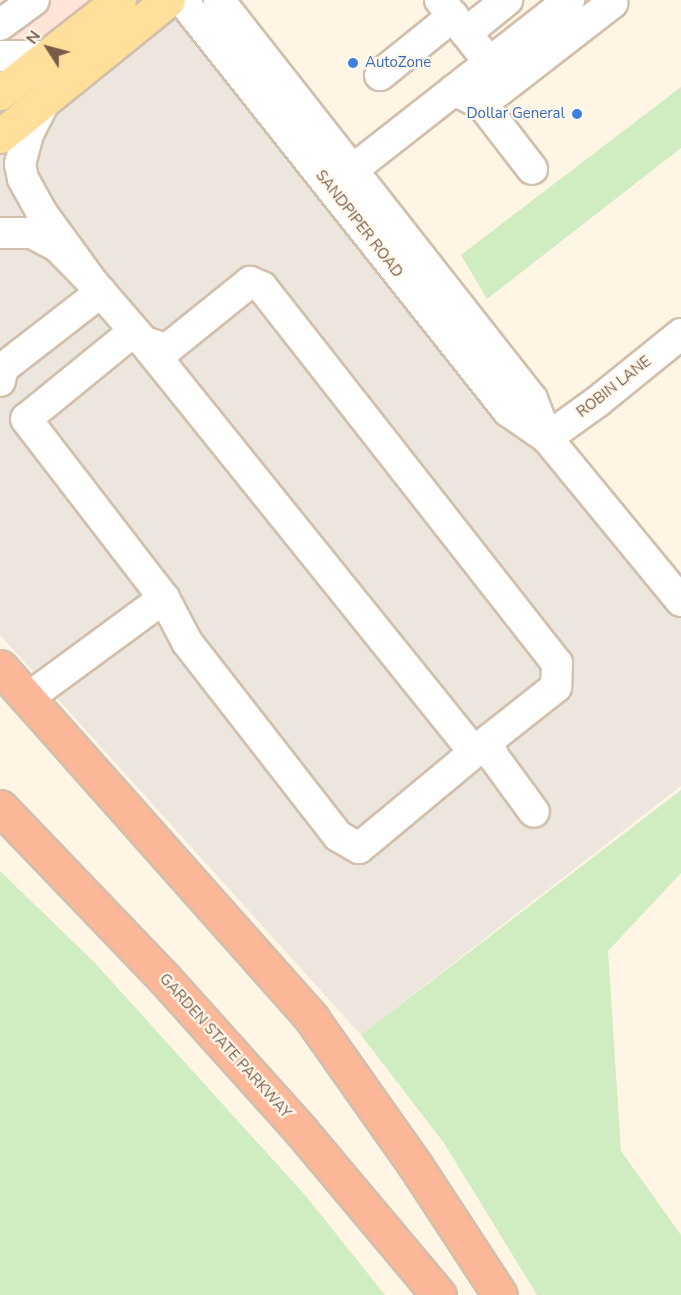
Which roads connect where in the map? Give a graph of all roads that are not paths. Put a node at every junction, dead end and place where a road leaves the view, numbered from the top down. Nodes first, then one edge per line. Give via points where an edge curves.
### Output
1 (34, 0) edge
2 (119, 0) edge
3 (168, 0) edge
4 (182, 0) edge
5 (219, 0) edge
6 (507, 0) edge
7 (568, 0) edge
8 (609, 0) edge
9 (453, 16) edge
10 (0, 25) edge
11 (0, 56) edge
12 (48, 56) junction
13 (489, 62) junction
14 (380, 75) dead end
15 (453, 90) junction
16 (0, 93) edge
17 (46, 97) junction
18 (482, 104) junction
19 (0, 136) edge
20 (532, 169) dead end
21 (341, 179) junction
22 (0, 233) edge
23 (97, 288) junction
24 (681, 334) edge
25 (139, 337) junction
26 (0, 381) edge
27 (0, 385) edge
28 (26, 419) junction
29 (547, 438) junction
30 (164, 598) junction
31 (681, 601) edge
32 (0, 667) edge
33 (28, 698) junction
34 (481, 746) junction
35 (0, 807) edge
36 (534, 812) dead end
37 (439, 1295) edge
38 (500, 1295) edge

1 - 10 street
2 - 12 main road
3 - 17 main road
4 - 21 street, SANDPIPER ROAD
5 - 21 street, SANDPIPER ROAD
6 - 9 street
7 - 13 street
8 - 18 street via 612,3
9 - 13 street
9 - 14 street
11 - 12 street
12 - 16 main road
13 - 15 street
15 - 18 street
15 - 21 street
17 - 19 main road
17 - 23 street via 28,134 20,164 23,179 42,213
18 - 20 street
21 - 29 street, SANDPIPER ROAD via 532,399
22 - 23 street via 32,233 58,247
23 - 25 street
23 - 26 street via 3,368
24 - 29 street, ROBIN LANE
25 - 28 street
25 - 34 street
25 - 34 street via 167,349 250,282 262,288 557,663 556,687
27 - 28 street
28 - 30 street
29 - 31 street, SANDPIPER ROAD
30 - 33 street
30 - 34 street via 187,642 338,836 359,848
32 - 33 highway
33 - 38 highway via 312,1019 416,1165
34 - 36 street via 493,756
35 - 37 highway, GARDEN STATE PARKWAY via 164,978 302,1132

